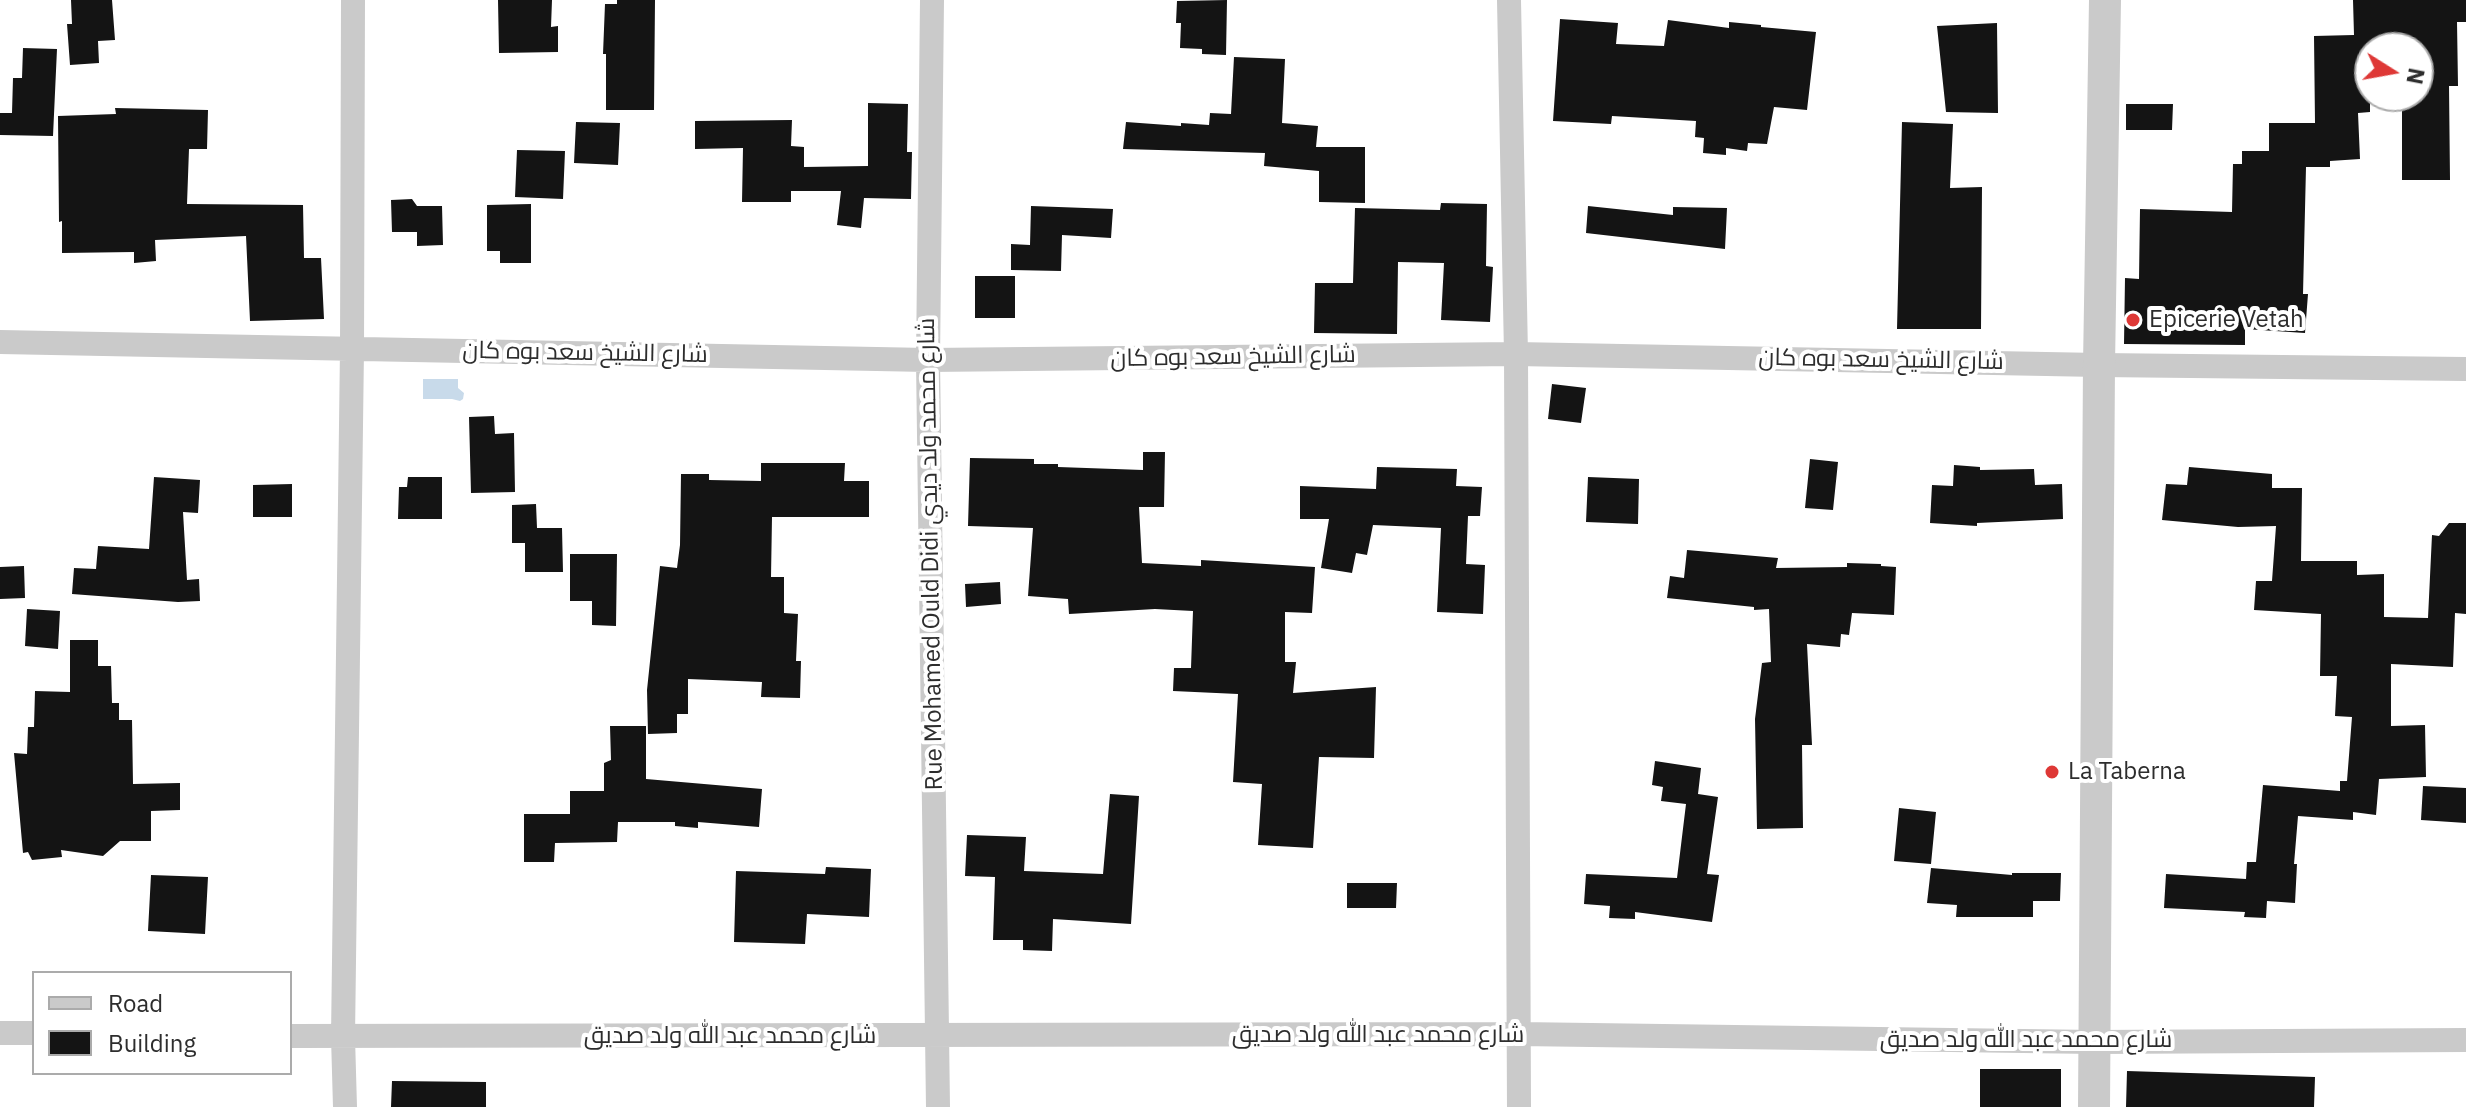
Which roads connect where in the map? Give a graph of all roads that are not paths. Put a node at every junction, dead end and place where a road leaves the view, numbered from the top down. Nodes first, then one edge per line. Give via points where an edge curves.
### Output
1 (353, 0) edge
2 (932, 0) edge
3 (1509, 0) edge
4 (2105, 0) edge
5 (0, 342) edge
6 (352, 349) junction
7 (1516, 354) junction
8 (928, 360) junction
9 (2099, 365) junction
10 (2466, 369) edge
11 (0, 1033) edge
12 (32, 1033) edge
13 (1519, 1034) junction
14 (938, 1035) junction
15 (292, 1036) edge
16 (343, 1037) junction
17 (2466, 1040) edge
18 (2095, 1042) junction
19 (345, 1107) edge
20 (938, 1107) edge
21 (1519, 1107) edge
22 (2094, 1107) edge

1 - 6 street
2 - 8 street, Rue Mohamed Ould Didi شارع محمد ولد ديدي
3 - 7 street
4 - 9 street
5 - 6 street, شارع الشيخ سعد بوه كان
6 - 8 street, شارع الشيخ سعد بوه كان
6 - 16 street
7 - 8 street, شارع الشيخ سعد بوه كان
7 - 9 street, شارع الشيخ سعد بوه كان
7 - 13 street
8 - 14 street, Rue Mohamed Ould Didi شارع محمد ولد ديدي
9 - 10 street, شارع الشيخ سعد بوه كان
9 - 18 street
11 - 12 street
13 - 14 street, شارع محمد عبد الله ولد صديق
13 - 18 street, شارع محمد عبد الله ولد صديق
13 - 21 street
14 - 16 street, شارع محمد عبد الله ولد صديق
14 - 20 street, Rue Mohamed Ould Didi شارع محمد ولد ديدي
15 - 16 street, شارع محمد عبد الله ولد صديق
16 - 19 street
17 - 18 street, شارع محمد عبد الله ولد صديق
18 - 22 street

